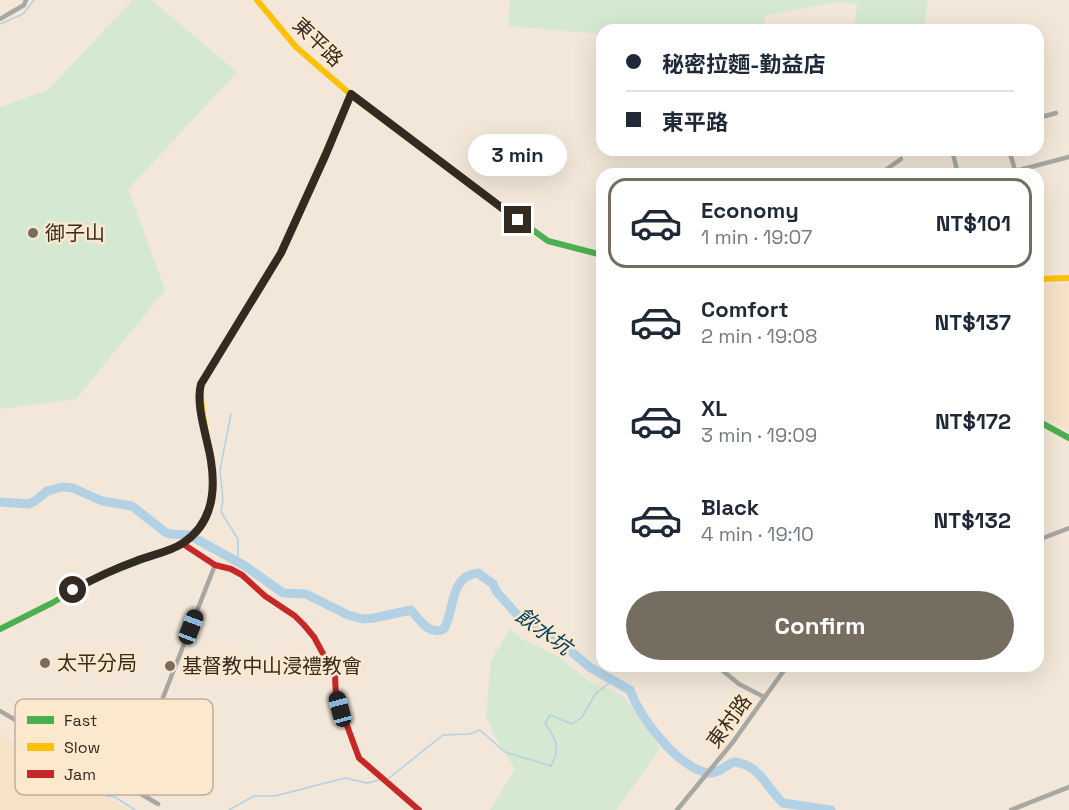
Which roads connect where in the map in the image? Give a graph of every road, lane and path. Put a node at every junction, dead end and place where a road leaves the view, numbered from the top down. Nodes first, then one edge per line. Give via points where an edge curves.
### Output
1 (26, 0) edge
2 (257, 0) edge
3 (0, 19) edge
4 (351, 94) junction
5 (1056, 113) dead end
6 (1044, 116) edge
7 (1069, 157) edge
8 (901, 159) dead end
9 (888, 168) edge
10 (1023, 168) edge
11 (596, 253) edge
12 (1069, 278) edge
13 (1044, 279) edge
14 (1044, 424) edge
15 (1069, 438) edge
16 (1069, 528) edge
17 (1044, 538) edge
18 (183, 544) junction
19 (215, 565) junction
20 (0, 629) edge
21 (724, 672) edge
22 (783, 672) edge
23 (764, 697) junction
24 (162, 699) edge
25 (0, 711) edge
26 (15, 720) edge
27 (1069, 787) edge
28 (143, 795) edge
29 (158, 804) dead end
30 (419, 810) edge
31 (677, 810) edge
32 (1011, 810) edge

1 - 3 street
2 - 4 main road, 東平路 via 296,47
4 - 11 main road, 東平路 via 536,234
4 - 18 main road via 281,253 201,384 200,402 214,488 211,506
5 - 6 street
7 - 10 street
8 - 9 street
12 - 13 main road
14 - 15 main road
16 - 17 street
18 - 19 main road
18 - 20 main road via 92,580
19 - 24 street
19 - 30 main road via 242,575 309,631 335,676 336,696 359,758
21 - 23 street
22 - 23 street, 東村路
23 - 31 street, 東村路
25 - 26 street
27 - 32 street
28 - 29 street

